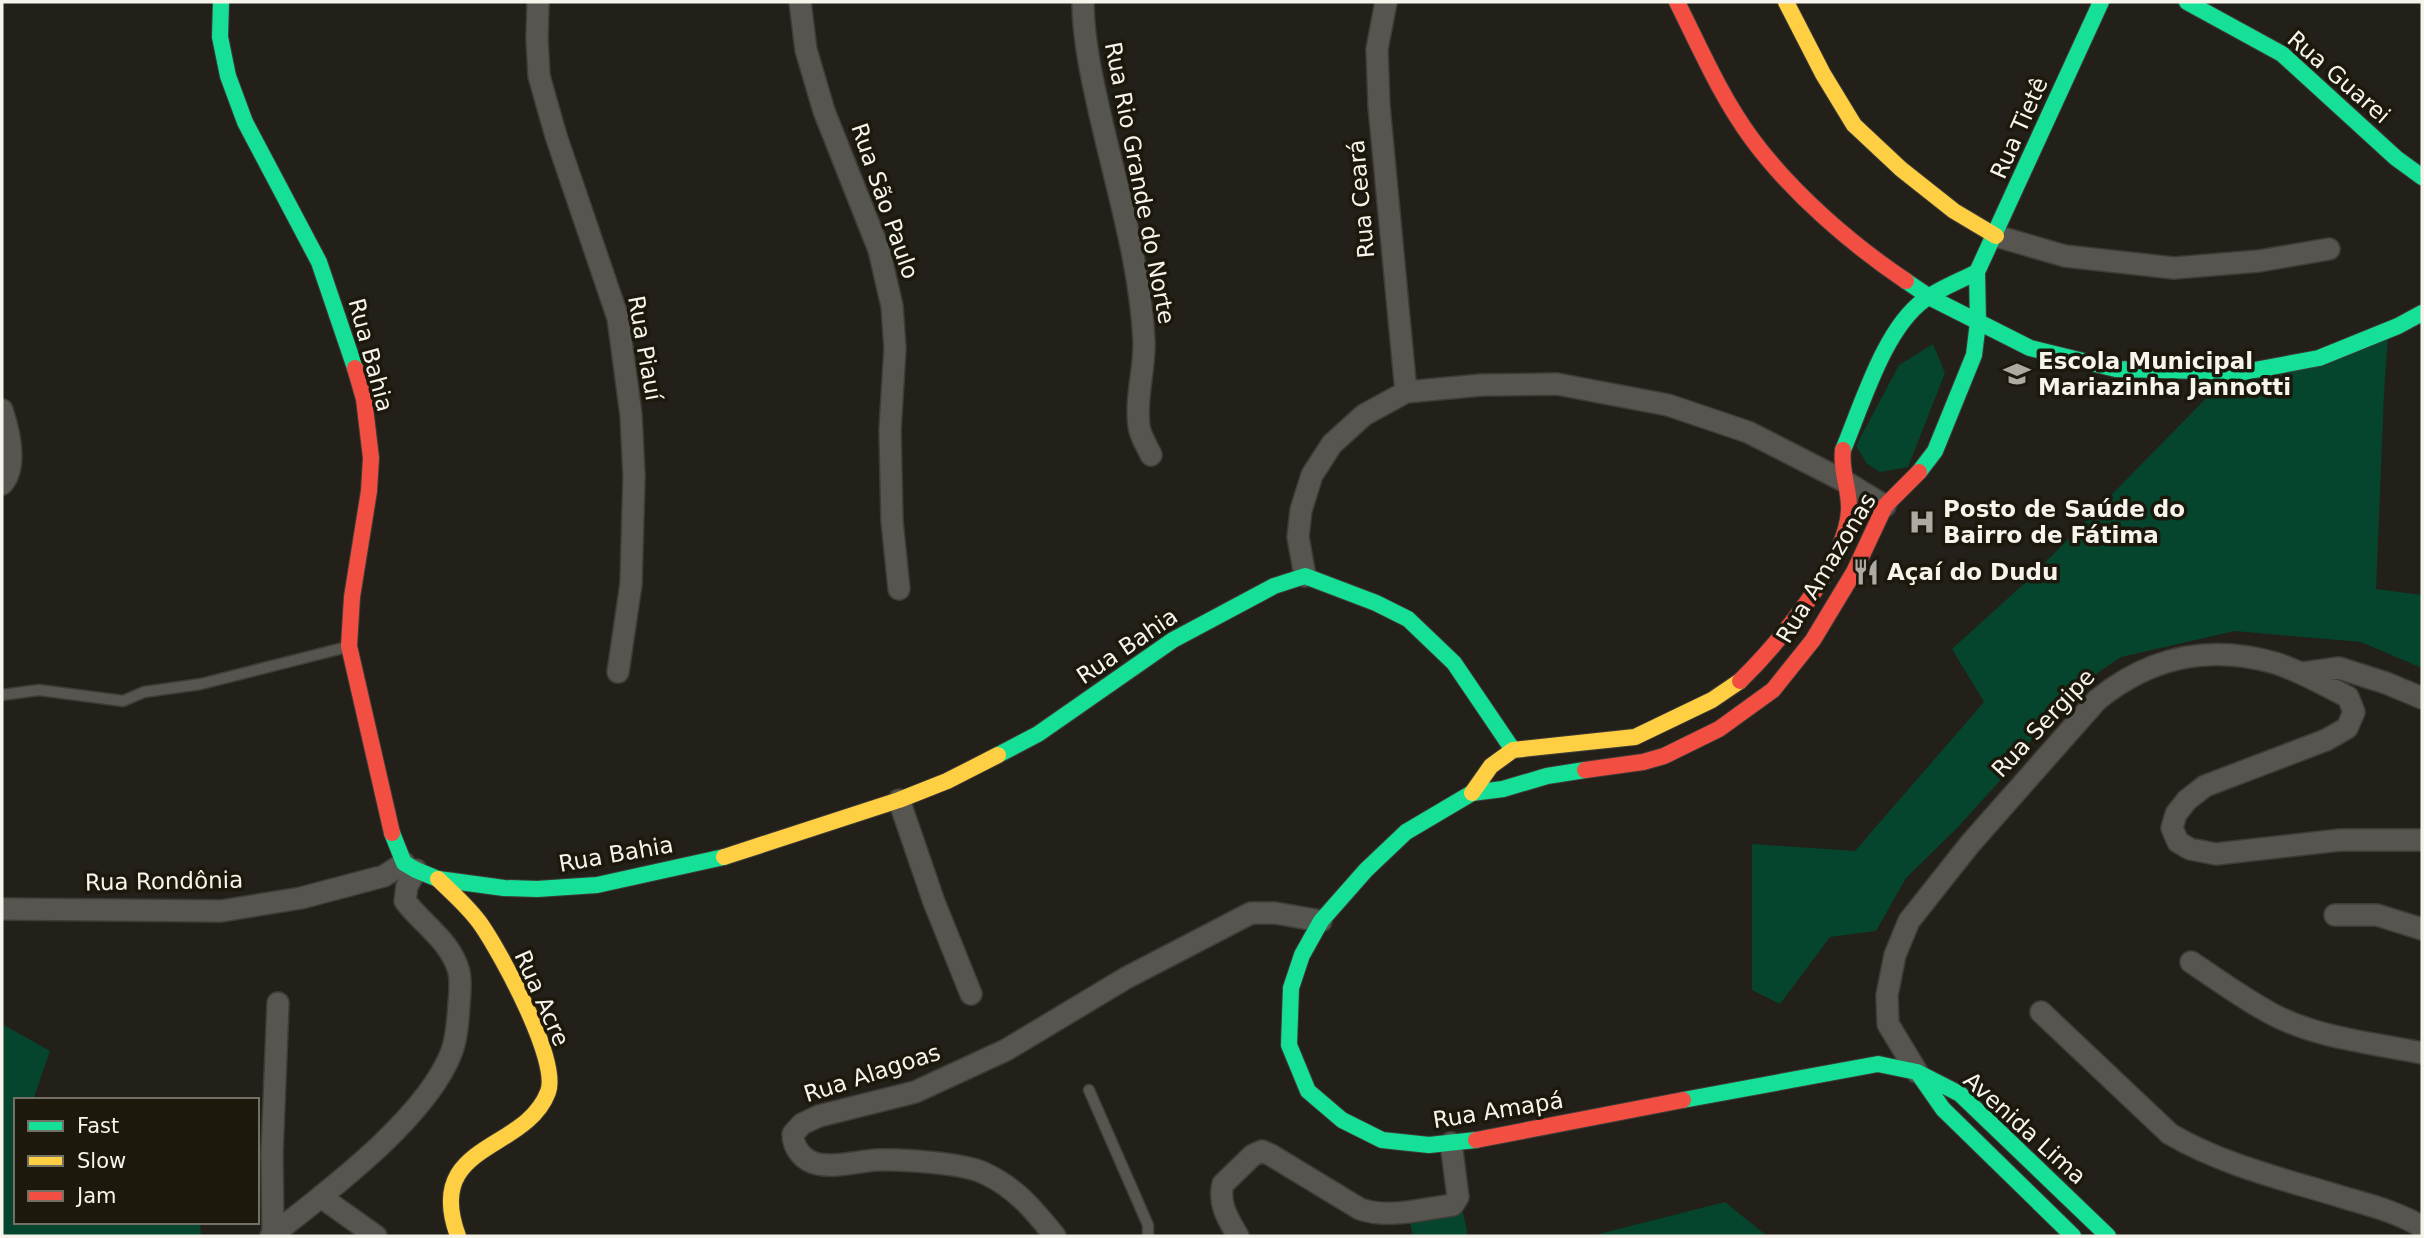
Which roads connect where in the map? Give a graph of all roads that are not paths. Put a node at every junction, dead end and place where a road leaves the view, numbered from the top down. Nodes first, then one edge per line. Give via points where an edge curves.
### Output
1 (221, 2) edge
2 (538, 2) edge
3 (800, 2) edge
4 (1083, 2) edge
5 (1386, 2) edge
6 (1677, 2) edge
7 (1786, 2) edge
8 (2101, 2) edge
9 (2187, 2) edge
10 (2420, 176) edge
11 (1996, 236) junction
12 (2329, 249) dead end
13 (1977, 272) junction
14 (1931, 298) junction
15 (2422, 313) edge
16 (1978, 322) junction
17 (1406, 392) junction
18 (2, 410) edge
19 (1151, 455) dead end
20 (1844, 481) junction
21 (2, 484) edge
22 (1885, 506) junction
23 (1834, 561) junction
24 (1854, 572) junction
25 (1305, 576) junction
26 (899, 589) dead end
27 (349, 646) junction
28 (618, 672) dead end
29 (2303, 673) junction
30 (1740, 681) junction
31 (2, 695) edge
32 (2422, 698) edge
33 (1757, 703) junction
34 (1635, 737) junction
35 (1543, 746) junction
36 (1514, 750) junction
37 (1643, 762) junction
38 (1547, 776) junction
39 (1472, 793) junction
40 (900, 800) junction
41 (2422, 840) edge
42 (410, 867) junction
43 (438, 879) junction
44 (2, 909) edge
45 (2334, 915) dead end
46 (1321, 921) junction
47 (2422, 929) edge
48 (2191, 962) dead end
49 (971, 994) dead end
50 (278, 1003) dead end
51 (2041, 1012) dead end
52 (2422, 1053) edge
53 (1917, 1072) junction
54 (1089, 1090) dead end
55 (1451, 1143) junction
56 (2063, 1191) junction
57 (321, 1197) junction
58 (2045, 1209) junction
59 (2422, 1227) edge
60 (272, 1236) edge
61 (376, 1236) edge
62 (458, 1236) edge
63 (1055, 1236) edge
64 (1149, 1236) edge
65 (1238, 1236) edge
66 (2073, 1236) edge
67 (2108, 1236) edge

1 - 27 street, Rua Bahia via 220,37 228,76 245,122 318,262 364,399 371,469
2 - 28 street, Rua Piauí via 539,76 618,318 631,415 631,584
3 - 26 street, Rua São Paulo via 806,50 880,250 892,306 892,521
4 - 19 street, Rua Rio Grande do Norte via 1090,65 1143,319 1139,429
5 - 17 street, Rua Ceará via 1377,49 1379,106
6 - 14 street via 1712,74 1752,139 1798,192 1876,261
7 - 11 street via 1854,125 1943,203
8 - 11 street, Rua Tietê
9 - 10 street, Rua Guarei via 2282,54
11 - 12 street via 2065,256 2174,268
11 - 13 street, Rua Tietê
13 - 14 street
13 - 16 street, Rua Tietê
14 - 16 street
14 - 20 street, Rua Amazonas via 1910,313 1885,351 1842,453
15 - 16 street via 2319,358 2244,372 2116,369 2031,348
16 - 22 street, Rua Amazonas via 1974,355 1935,451 1914,480
17 - 20 street via 1557,384 1668,405 1748,432
17 - 25 street via 1364,415 1332,444 1312,475 1298,537
18 - 21 street via 9,430 10,464
20 - 22 street
20 - 23 street, Rua Amazonas via 1849,510
22 - 24 street, Rua Amazonas
23 - 24 street
23 - 30 street, Rua Amazonas via 1773,648
24 - 33 street, Rua Amazonas via 1798,661
25 - 36 street via 1408,619 1454,663
25 - 40 street, Rua Bahia via 1274,586 1173,640 1038,734
27 - 31 lane via 201,684 145,692 123,701 50,691
27 - 42 street, Rua Bahia via 387,817 396,846
29 - 32 street, Rua Sergipe via 2339,668
29 - 41 street via 2348,697 2354,712 2347,728 2205,786 2176,814 2172,828 2178,842 2216,854 2340,839
29 - 53 street, Rua Sergipe via 2223,654 2193,655 2147,667 2097,699 1909,921 1895,955 1888,1024
30 - 33 street
30 - 34 street, Rua Amazonas via 1712,700
33 - 37 street, Rua Amazonas via 1719,729
34 - 35 street, Rua Amazonas
34 - 37 street
35 - 36 street
35 - 38 street
36 - 39 street, Rua Amapá via 1492,766
37 - 38 street, Rua Amazonas
38 - 39 street, Rua Amapá
39 - 46 street, Rua Amapá via 1406,832
40 - 43 street, Rua Bahia via 725,857 597,885 504,888
40 - 49 street
42 - 43 street, Rua Bahia
42 - 44 street, Rua Rondônia via 300,898 221,911
42 - 57 street via 405,901 437,934 460,973 452,1050 415,1110
43 - 62 street, Rua Acre via 481,925 532,1022 548,1066 549,1090 539,1110 521,1129 484,1147 459,1171 451,1219
45 - 47 street via 2377,915
46 - 55 street, Rua Amapá via 1291,988 1289,1045 1308,1091 1342,1120 1381,1140
46 - 63 street, Rua Alagoas via 1251,913 1126,978 1006,1051 915,1092 819,1116 793,1134 797,1150 818,1164 881,1160 982,1172 1024,1198
48 - 52 street via 2273,1015 2339,1036
50 - 60 street
51 - 59 street via 2170,1134 2189,1146 2243,1168 2373,1206
53 - 55 street, Rua Amapá via 1878,1064 1853,1067
53 - 56 street, Avenida Lima via 1960,1094
53 - 58 street, Avenida Lima via 1943,1109
54 - 64 lane
55 - 65 street via 1458,1197 1453,1205 1398,1212 1360,1209 1270,1155 1254,1155 1223,1184 1220,1199
56 - 58 street
56 - 67 street, Avenida Lima
57 - 60 street
57 - 61 street
58 - 66 street, Avenida Lima

